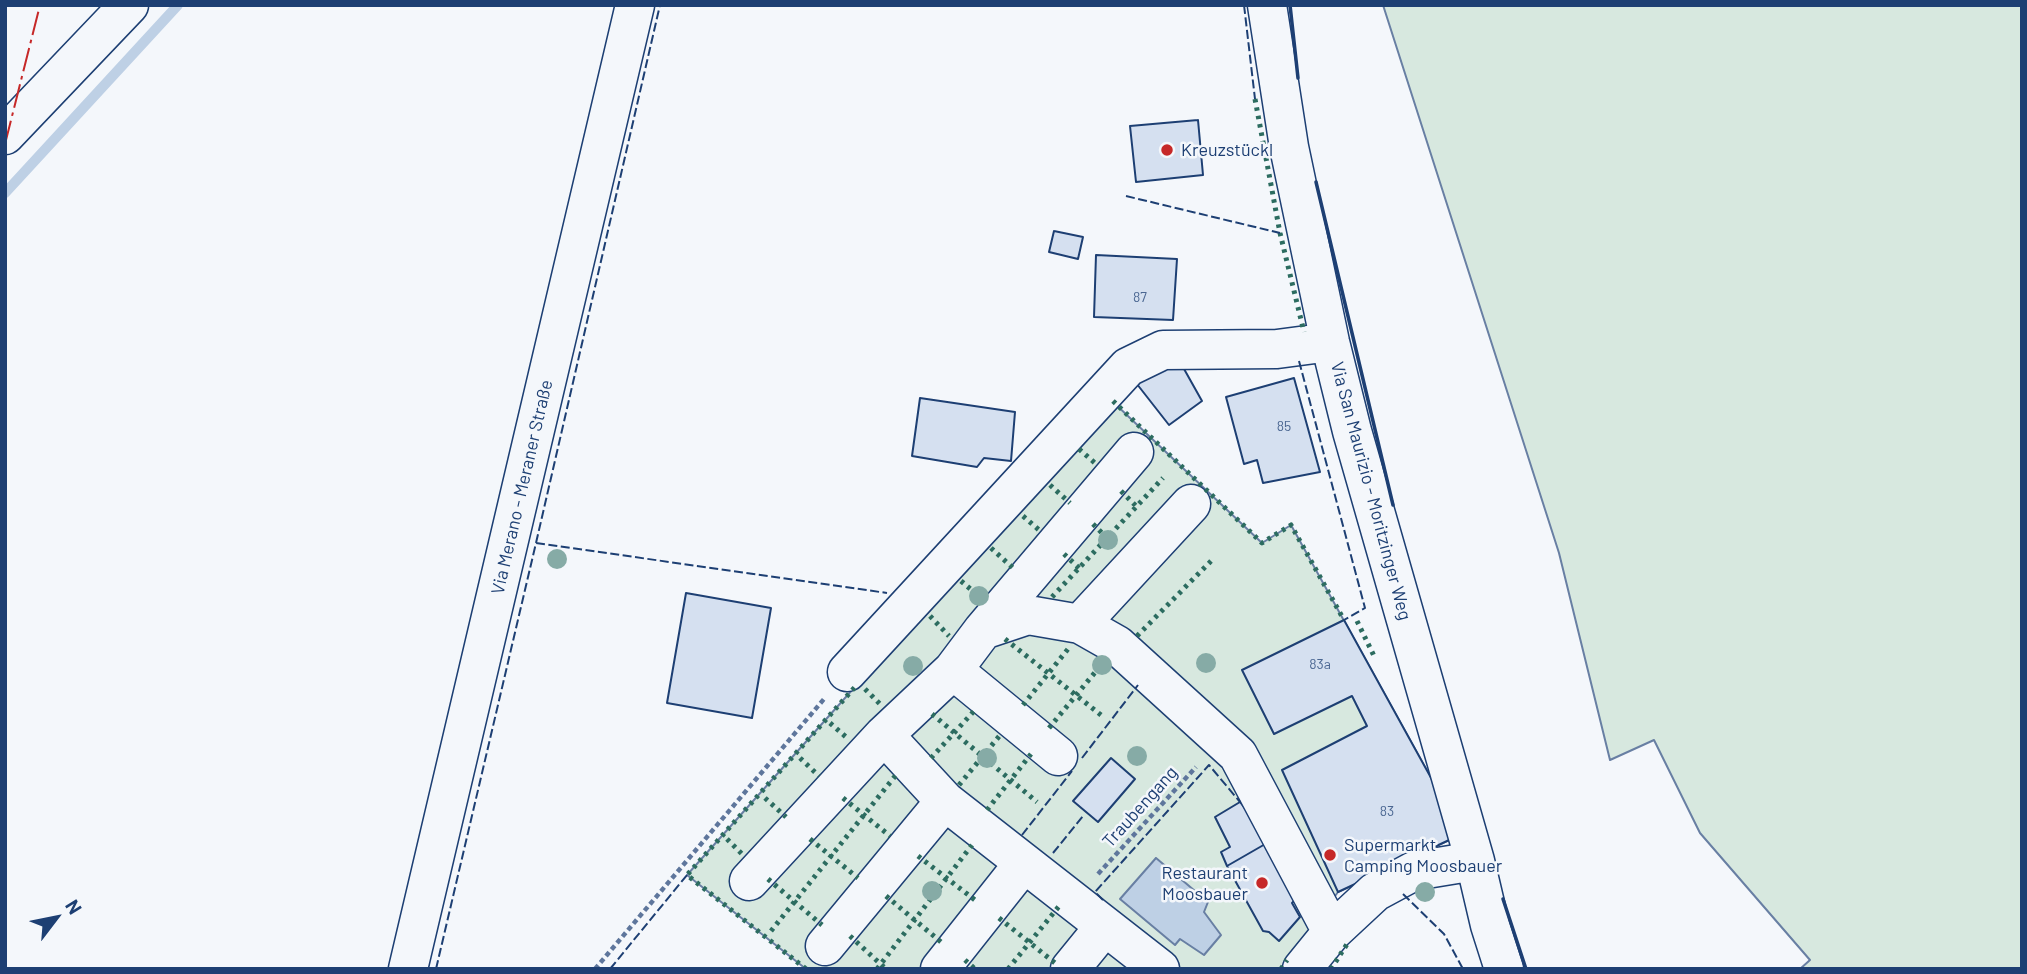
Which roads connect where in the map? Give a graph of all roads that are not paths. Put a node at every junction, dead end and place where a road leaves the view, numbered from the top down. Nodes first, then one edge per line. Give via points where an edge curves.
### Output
1 (129, 5) edge
2 (635, 5) edge
3 (1267, 5) edge
4 (5, 135) edge
5 (1330, 342) junction
6 (1134, 452) dead end
7 (1191, 504) dead end
8 (1080, 624) junction
9 (983, 630) junction
10 (953, 670) junction
11 (847, 672) road end
12 (884, 735) junction
13 (1058, 755) dead end
14 (945, 801) junction
15 (1475, 861) junction
16 (1024, 863) junction
17 (749, 881) dead end
18 (1105, 926) junction
19 (1332, 932) junction
20 (825, 946) dead end
21 (408, 969) edge
22 (940, 969) edge
23 (1070, 969) edge
24 (1160, 969) edge
25 (1302, 969) edge
26 (1504, 969) edge

1 - 4 street
2 - 21 street, Via Merano - Meraner Straße
3 - 5 street, Via San Maurizio - Moritzinger Weg via 1289,147
5 - 11 street via 1277,349 1163,350 1128,367
5 - 15 street, Via San Maurizio - Moritzinger Weg
6 - 9 street
7 - 8 street
8 - 9 street via 1028,615
8 - 19 street via 1117,645 1238,755
9 - 10 street
10 - 12 street
10 - 13 street
12 - 14 street
12 - 17 street
14 - 16 street
14 - 20 street
15 - 19 street via 1414,871 1375,892
15 - 26 street, Via San Maurizio - Moritzinger Weg
16 - 18 street
16 - 22 street
18 - 23 street
18 - 24 street
19 - 25 street

